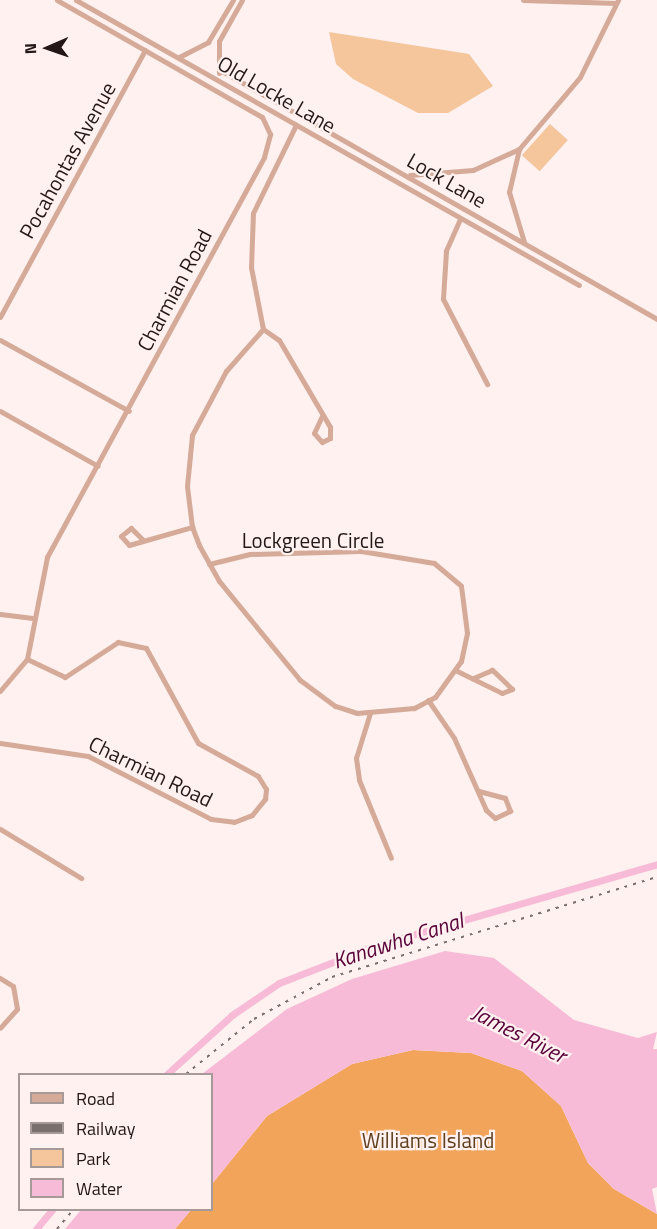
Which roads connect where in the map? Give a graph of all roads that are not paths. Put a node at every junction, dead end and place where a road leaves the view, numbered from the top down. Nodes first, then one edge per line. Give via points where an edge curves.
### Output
1 (57, 0) edge
2 (76, 0) edge
3 (233, 0) edge
4 (242, 0) edge
5 (523, 0) edge
6 (617, 2) edge
7 (145, 50) junction
8 (178, 57) junction
9 (220, 70) junction
10 (217, 77) junction
11 (296, 125) junction
12 (519, 149) junction
13 (386, 164) junction
14 (382, 172) junction
15 (409, 175) junction
16 (460, 219) junction
17 (525, 244) junction
18 (579, 285) dead end
19 (8, 301) junction
20 (0, 302) edge
21 (0, 317) edge
22 (657, 319) edge
23 (264, 329) junction
24 (0, 340) edge
25 (487, 384) dead end
26 (0, 411) edge
27 (129, 411) junction
28 (322, 416) junction
29 (98, 466) junction
30 (192, 527) junction
31 (143, 540) dead end
32 (210, 564) junction
33 (0, 614) edge
34 (35, 618) junction
35 (27, 659) junction
36 (456, 670) junction
37 (473, 678) junction
38 (0, 691) edge
39 (428, 700) junction
40 (370, 713) junction
41 (0, 743) edge
42 (478, 790) junction
43 (0, 829) edge
44 (391, 858) dead end
45 (81, 878) dead end
46 (0, 978) edge
47 (0, 1028) edge

1 - 7 street
2 - 8 street, Old Locke Lane
3 - 8 street via 208,42
4 - 9 street via 219,41
5 - 6 street
6 - 12 street via 580,77
7 - 19 street, Pocahontas Avenue
7 - 27 street, Charmian Road via 262,117 270,134 264,157
8 - 10 street, Old Locke Lane
9 - 10 street
9 - 13 street, Lock Lane
10 - 11 street, Old Locke Lane
11 - 14 street, Old Locke Lane
11 - 23 street via 253,213 251,267
12 - 15 street via 459,173
12 - 17 street via 509,192
13 - 14 street
13 - 15 street, Lock Lane
14 - 16 street, Old Locke Lane
15 - 17 street, Lock Lane
16 - 18 street, Old Locke Lane
16 - 25 street via 446,251 443,299
17 - 22 street, Lock Lane
19 - 20 street
19 - 21 street, Pocahontas Avenue
23 - 28 street via 279,340
23 - 30 street, Lockgreen Circle via 226,371 192,435 187,486
24 - 27 street
26 - 29 street
27 - 29 street, Charmian Road
28 - 28 street via 332,433 322,442 314,434
29 - 34 street, Charmian Road via 47,556
30 - 31 street
30 - 32 street, Lockgreen Circle
32 - 36 street, Lockgreen Circle via 250,554 361,551 434,563 461,586 466,633
32 - 40 street, Lockgreen Circle via 300,680 335,706
33 - 34 street
34 - 35 street, Charmian Road
35 - 38 street, Charmian Road
35 - 41 street, Charmian Road via 64,677 118,642 146,648 198,743 258,776 266,789 264,799 252,815 234,822 211,819 88,756
36 - 37 street
36 - 39 street, Lockgreen Circle
37 - 37 street via 502,693 512,689 492,670
39 - 40 street, Lockgreen Circle via 414,708
39 - 42 street
40 - 44 street via 356,758 359,780
42 - 42 street via 495,818 510,811 505,798
43 - 45 street
46 - 47 street via 14,986 17,1009

